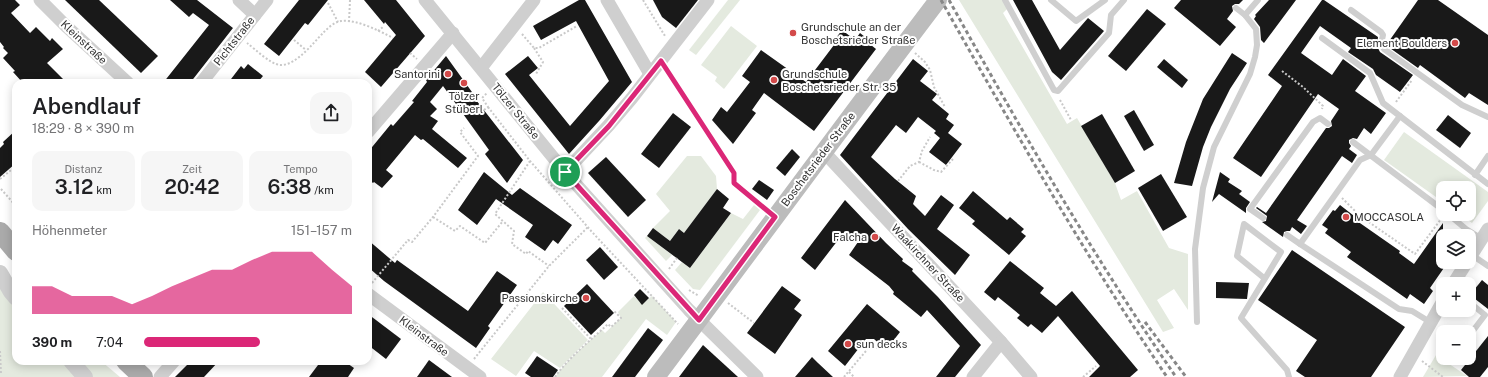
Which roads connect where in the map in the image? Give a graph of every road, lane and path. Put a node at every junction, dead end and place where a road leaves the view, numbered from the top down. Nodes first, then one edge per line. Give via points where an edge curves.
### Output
1 (40, 0) edge
2 (239, 0) edge
3 (267, 0) edge
4 (350, 0) edge
5 (425, 0) edge
6 (534, 0) edge
7 (607, 0) edge
8 (643, 0) edge
9 (708, 0) edge
10 (938, 0) edge
11 (1005, 0) edge
12 (1052, 0) edge
13 (1105, 0) edge
14 (1124, 0) edge
15 (1258, 0) edge
16 (328, 3) dead end
17 (1236, 8) dead end
18 (1351, 10) dead end
19 (255, 15) junction
20 (1245, 15) junction
21 (338, 22) junction
22 (349, 22) junction
23 (384, 26) dead end
24 (514, 26) junction
25 (577, 26) dead end
26 (378, 31) junction
27 (453, 33) junction
28 (239, 35) junction
29 (393, 38) dead end
30 (1322, 38) dead end
31 (294, 40) dead end
32 (672, 46) junction
33 (534, 48) junction
34 (306, 50) junction
35 (914, 52) dead end
36 (661, 61) junction
37 (481, 68) junction
38 (1282, 71) dead end
39 (1417, 72) junction
40 (536, 74) dead end
41 (650, 74) junction
42 (124, 79) edge
43 (204, 79) edge
44 (494, 84) junction
45 (1054, 90) junction
46 (488, 107) junction
47 (945, 107) dead end
48 (1391, 109) junction
49 (484, 110) dead end
50 (1400, 116) junction
51 (1488, 117) edge
52 (1320, 118) junction
53 (1071, 120) dead end
54 (1328, 124) dead end
55 (372, 127) edge
56 (464, 128) dead end
57 (930, 137) dead end
58 (1353, 142) dead end
59 (823, 151) junction
60 (1372, 155) junction
61 (1488, 156) edge
62 (954, 159) dead end
63 (530, 161) junction
64 (920, 162) junction
65 (12, 169) edge
66 (565, 172) junction
67 (734, 173) joint
68 (1474, 175) junction
69 (0, 179) edge
70 (898, 181) dead end
71 (1488, 184) edge
72 (1, 190) dead end
73 (1342, 198) dead end
74 (12, 202) edge
75 (1436, 205) edge
76 (433, 217) junction
77 (775, 217) junction
78 (1263, 218) dead end
79 (503, 221) junction
80 (1439, 221) edge
81 (1456, 221) edge
82 (588, 227) junction
83 (0, 232) edge
84 (1485, 234) edge
85 (1287, 235) dead end
86 (1300, 244) junction
87 (12, 246) edge
88 (1476, 248) edge
89 (677, 258) dead end
90 (1476, 262) edge
91 (549, 266) junction
92 (1488, 266) edge
93 (669, 269) dead end
94 (0, 273) edge
95 (1264, 278) junction
96 (372, 283) edge
97 (689, 290) dead end
98 (12, 293) edge
99 (372, 297) edge
100 (719, 303) junction
101 (562, 308) dead end
102 (1476, 308) edge
103 (613, 310) dead end
104 (1436, 312) edge
105 (699, 320) junction
106 (1197, 322) dead end
107 (1430, 322) junction
108 (754, 323) dead end
109 (1476, 327) edge
110 (687, 335) junction
111 (591, 339) junction
112 (1001, 342) junction
113 (877, 348) dead end
114 (0, 351) edge
115 (1413, 354) junction
116 (74, 365) edge
117 (130, 365) edge
118 (170, 365) edge
119 (1096, 366) dead end
120 (467, 368) junction
121 (849, 372) junction
122 (1, 375) edge
123 (85, 377) edge
124 (143, 377) edge
125 (160, 377) edge
126 (480, 377) edge
127 (555, 377) edge
128 (656, 377) edge
129 (757, 377) edge
130 (844, 377) edge
131 (854, 377) edge
132 (973, 377) edge
133 (1030, 377) edge
134 (1083, 377) edge
135 (1289, 377) edge
136 (1400, 377) edge
137 (1443, 377) edge

1 - 42 street, Kleinstraße
2 - 19 street
3 - 19 street, Pichtstraße
4 - 22 path
5 - 27 street, Tölzer Straße
6 - 24 street
7 - 41 street
8 - 32 path
9 - 32 street
10 - 59 main road, Boschetsrieder Straße
11 - 45 lane
12 - 13 lane via 1076,21
14 - 45 lane via 1110,15 1109,33 1058,91
15 - 20 lane
16 - 21 path
17 - 20 lane
18 - 39 lane via 1381,32 1381,44 1384,49
19 - 28 street, Pichtstraße
20 - 106 lane via 1256,29 1257,45 1250,74 1214,147 1203,188 1195,249
21 - 22 path
21 - 34 path via 331,25
22 - 26 path
23 - 26 path
24 - 33 path
24 - 37 street
25 - 33 path via 539,48
26 - 29 path
27 - 37 street, Tölzer Straße
27 - 55 street
28 - 34 path via 268,60 280,65 294,61
28 - 43 street, Pichtstraße
30 - 48 lane via 1370,73 1383,103
31 - 34 path
32 - 36 street
33 - 40 path via 543,62
35 - 47 path via 930,70 934,87
36 - 41 street
36 - 67 path
37 - 44 street, Tölzer Straße
38 - 52 path via 1323,106
39 - 48 path
39 - 51 lane via 1462,105
41 - 66 street via 609,126
44 - 46 path via 482,98
44 - 66 street, Tölzer Straße
45 - 53 path
46 - 49 path
46 - 63 path
48 - 50 lane
50 - 60 lane
50 - 68 lane
52 - 54 lane
52 - 78 lane via 1313,122 1250,210
56 - 76 path via 460,132 478,156
57 - 64 path via 922,151
58 - 60 lane
59 - 77 main road, Boschetsrieder Straße
59 - 112 street, Waakirchner Straße
60 - 75 lane
60 - 86 lane via 1360,160
61 - 68 lane
62 - 64 path via 941,172
63 - 79 path via 494,214
63 - 82 path
64 - 70 path via 910,166
65 - 69 path
66 - 105 street, Tölzer Straße
67 - 77 lane via 734,183
68 - 71 lane
72 - 74 path
73 - 80 path via 1360,216 1415,254
76 - 79 path via 455,231 460,226 485,243
76 - 96 path via 412,242 408,240
77 - 100 main road, Boschetsrieder Straße
79 - 91 path via 514,231 512,244 526,254 528,251
81 - 84 lane via 1466,229
82 - 91 path
82 - 110 path
83 - 87 main road
84 - 88 street
85 - 86 lane
86 - 107 lane via 1399,309 1412,311
89 - 93 path
90 - 92 lane
91 - 120 path
94 - 98 street
95 - 95 lane via 1237,256 1244,224 1281,252
95 - 135 lane via 1241,318 1287,370
97 - 100 path
99 - 120 street, Kleinstraße
100 - 105 main road, Boschetsrieder Straße
100 - 108 path
101 - 111 path
102 - 109 lane via 1485,315
103 - 111 path via 621,318 611,327 608,324
104 - 107 street
105 - 110 main road, Boschetsrieder Straße
105 - 129 street, Tölzer Straße
107 - 115 street
110 - 128 main road, Boschetsrieder Straße
111 - 127 path
112 - 132 street
112 - 133 street, Waakirchner Straße
113 - 121 path via 871,344
114 - 122 path
115 - 136 street
115 - 137 path
116 - 123 street
117 - 124 main road
118 - 125 street
119 - 134 path
120 - 126 street, Kleinstraße
121 - 130 path
121 - 131 path

